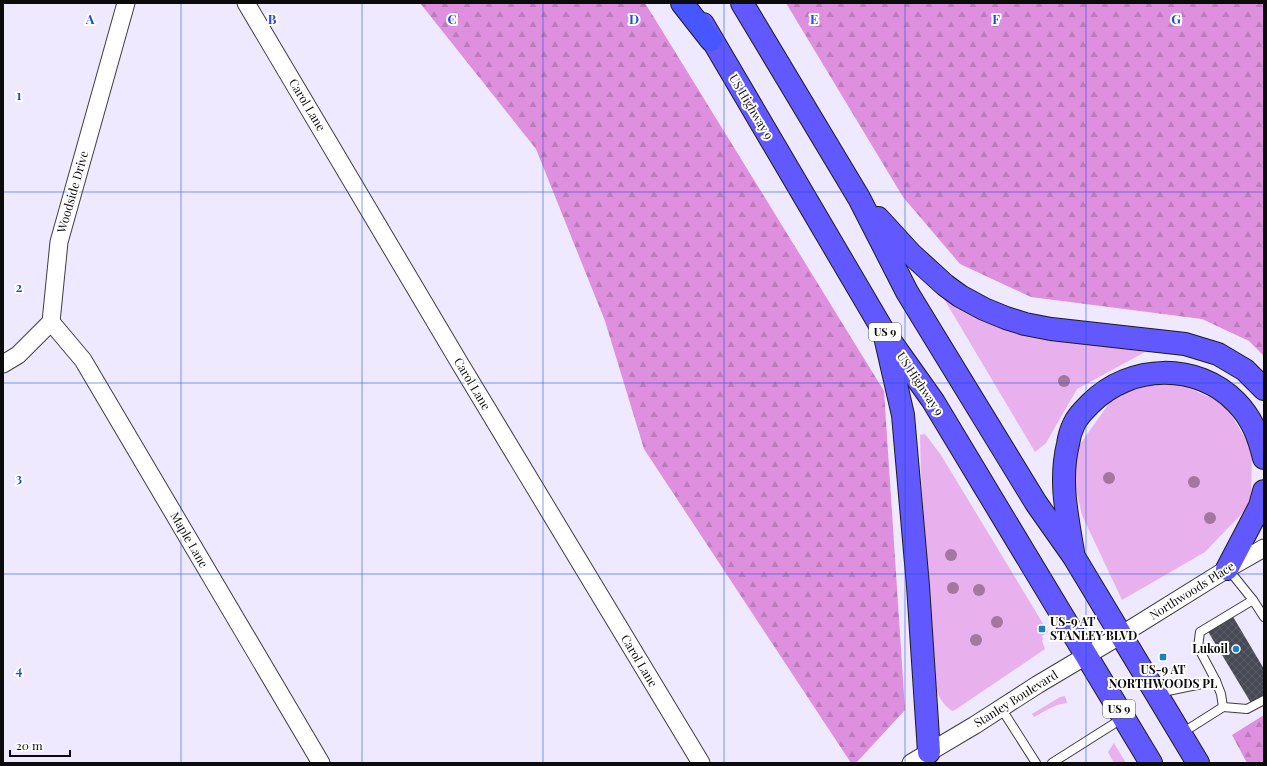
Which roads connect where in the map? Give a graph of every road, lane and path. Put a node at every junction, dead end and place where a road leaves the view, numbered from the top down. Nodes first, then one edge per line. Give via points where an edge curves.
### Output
1 (126, 3) edge
2 (246, 3) edge
3 (682, 3) edge
4 (691, 3) edge
5 (742, 3) edge
6 (711, 40) junction
7 (859, 198) junction
8 (51, 322) junction
9 (884, 332) junction
10 (3, 364) edge
11 (1264, 389) edge
12 (1264, 458) edge
13 (1264, 491) edge
14 (1264, 548) edge
15 (1074, 557) junction
16 (1227, 568) junction
17 (1253, 600) junction
18 (1264, 617) edge
19 (1121, 635) junction
20 (1087, 656) junction
21 (1216, 681) junction
22 (1156, 694) junction
23 (1264, 700) edge
24 (1223, 707) junction
25 (1001, 708) junction
26 (1124, 718) junction
27 (1180, 734) junction
28 (920, 758) edge
29 (320, 763) edge
30 (701, 763) edge
31 (1036, 763) edge
32 (1052, 763) edge
33 (1151, 763) edge
34 (1198, 763) edge

1 - 8 street, Woodside Drive via 59,242
2 - 30 street, Carol Lane
3 - 6 highway
4 - 6 highway, US Highway 9 / US 9
5 - 7 highway
6 - 9 highway, US Highway 9 / US 9
7 - 11 highway via 911,254 945,285 984,309 1025,324 1051,329 1185,344 1218,354 1245,370
7 - 15 highway via 907,292 1036,503
8 - 10 street via 18,354
8 - 29 street, Maple Lane via 83,360
9 - 20 highway, US Highway 9 / US 9 via 933,401
9 - 28 highway via 903,415 918,586
12 - 15 highway via 1259,439 1249,419 1236,402 1220,388 1200,379 1160,372 1120,381 1109,387 1080,413 1070,434 1065,457 1064,493
13 - 16 highway via 1260,506
14 - 16 street, Northwoods Place
15 - 19 highway
16 - 17 lane
16 - 19 street, Northwoods Place
17 - 18 lane
17 - 21 lane via 1200,632 1198,647
19 - 20 street, Stanley Boulevard
19 - 22 highway
20 - 25 street, Stanley Boulevard
20 - 26 highway, US Highway 9 / US 9
21 - 22 lane
21 - 24 lane
22 - 27 highway
23 - 24 lane via 1247,709
24 - 27 lane
25 - 28 street, Stanley Boulevard
25 - 31 lane
26 - 32 lane
26 - 33 highway, US Highway 9 / US 9
27 - 34 highway

